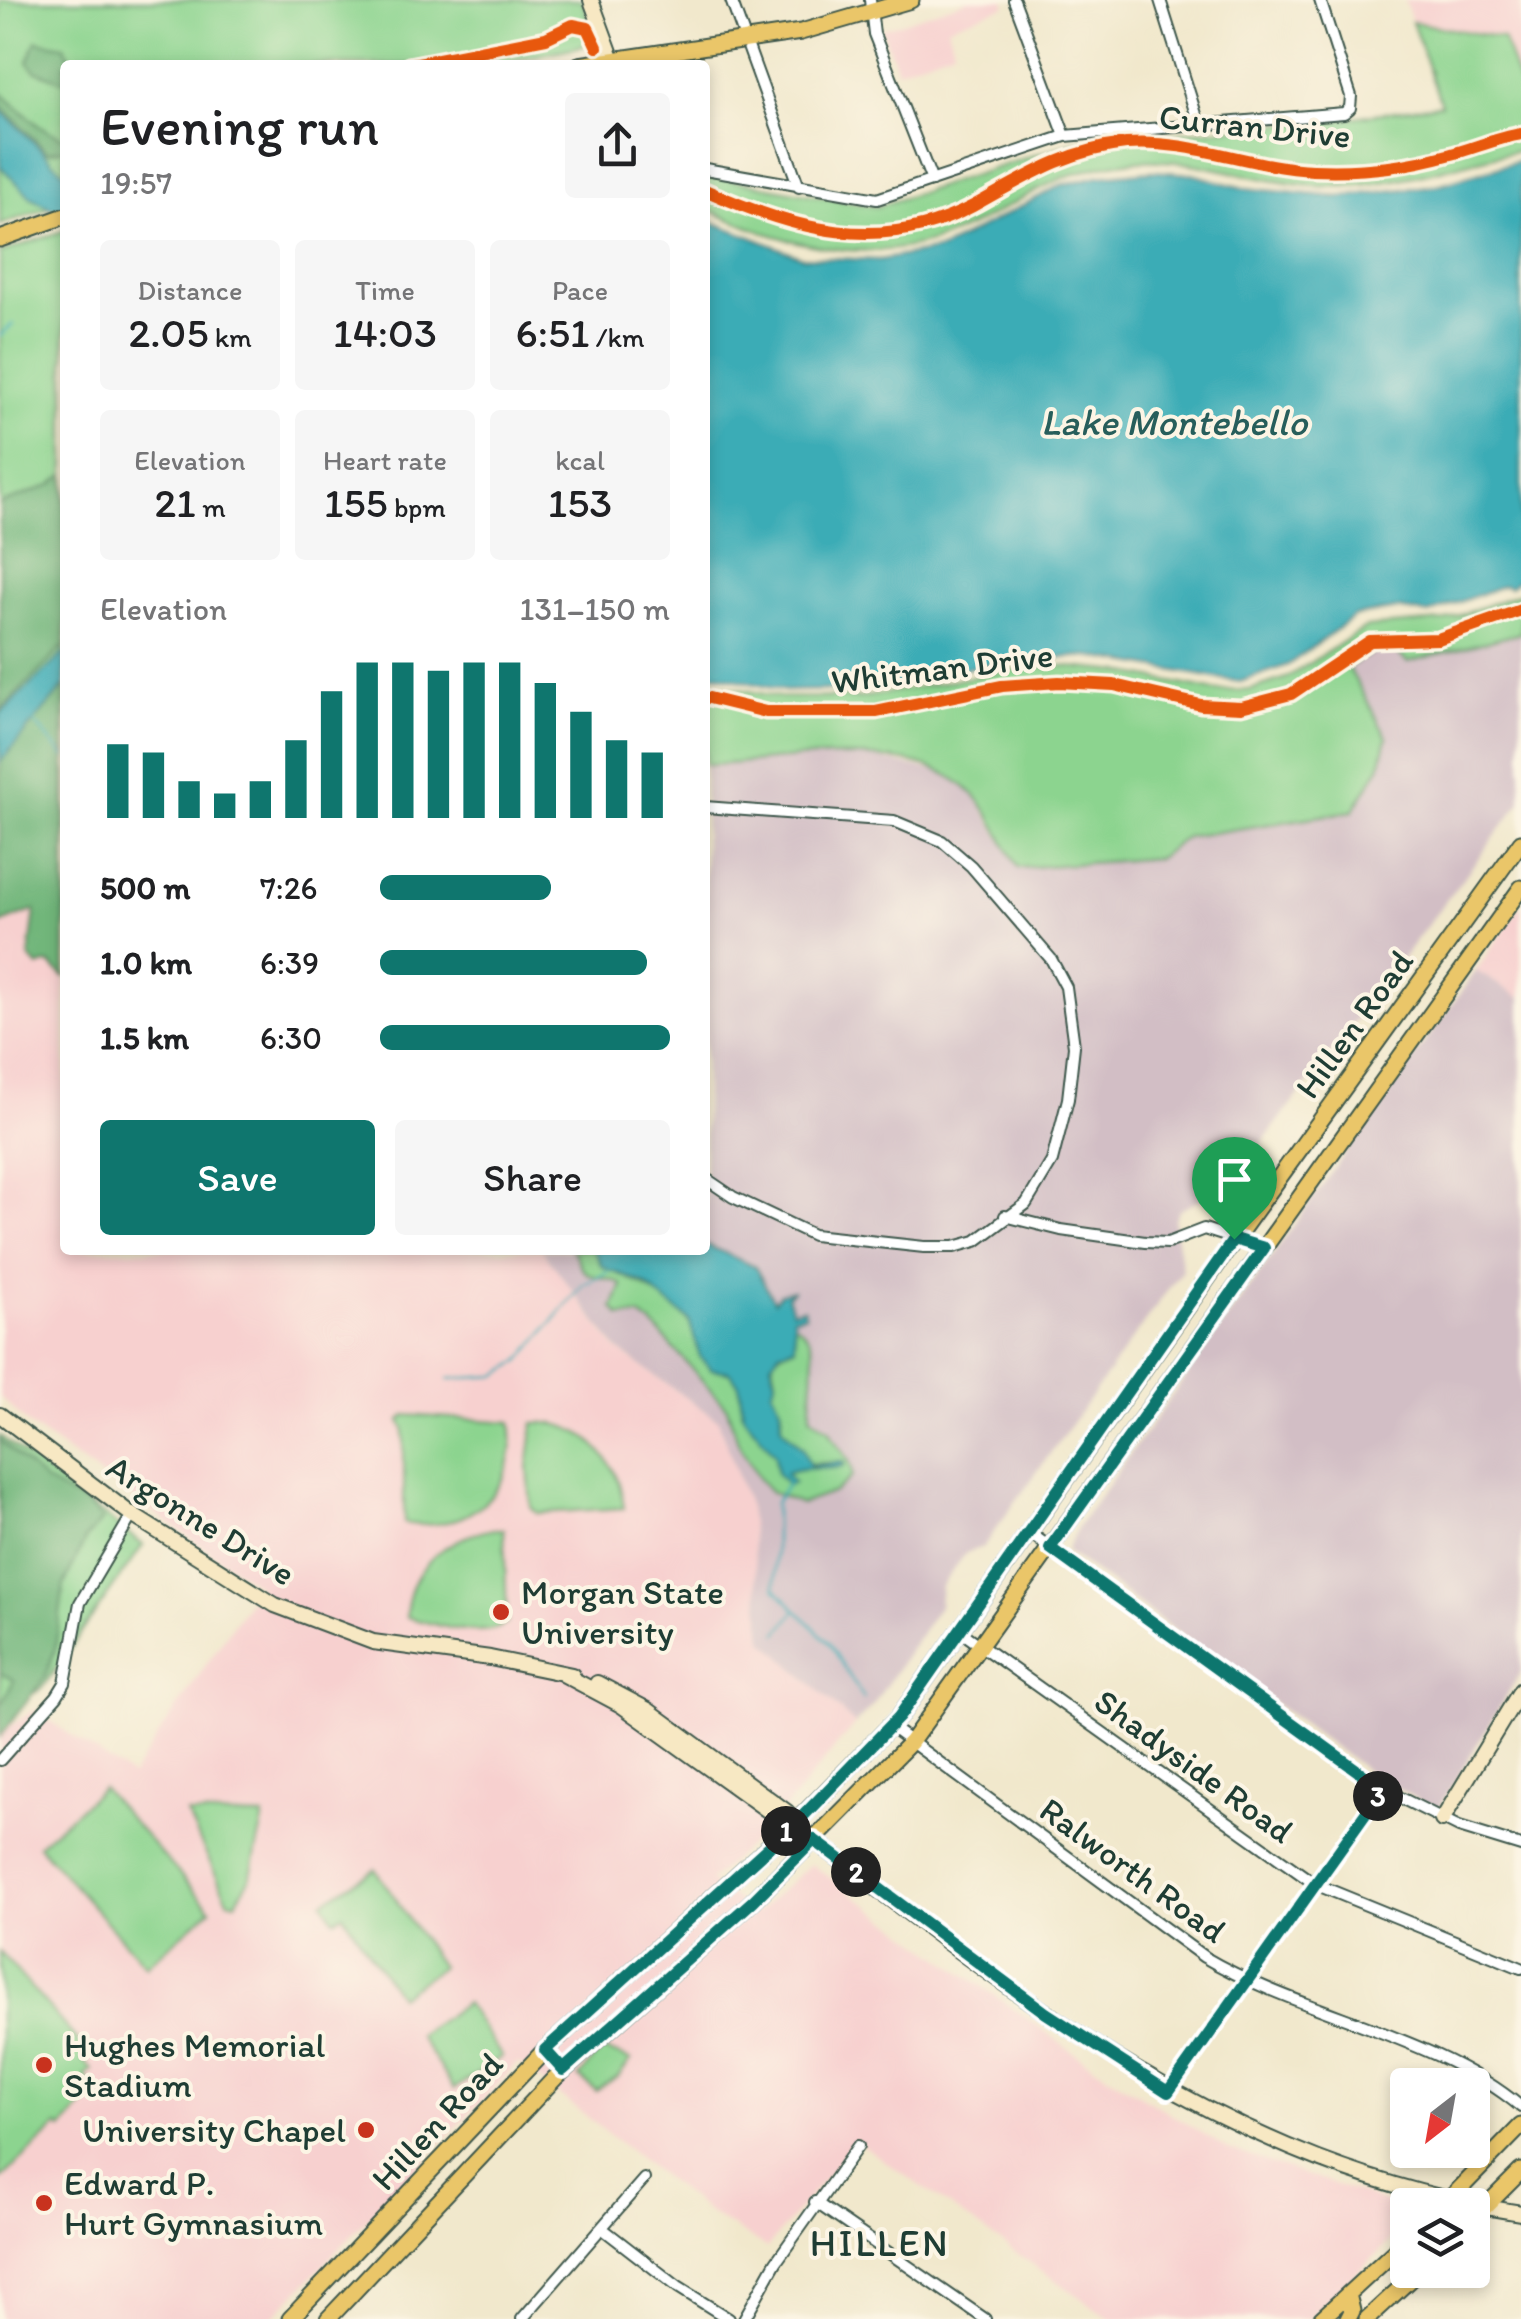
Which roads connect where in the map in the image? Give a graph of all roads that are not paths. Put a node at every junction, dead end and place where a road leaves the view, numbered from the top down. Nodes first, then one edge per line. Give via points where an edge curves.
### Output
1 (591, 0) edge
2 (731, 0) edge
3 (911, 0) edge
4 (1014, 0) edge
5 (1160, 0) edge
6 (1320, 0) edge
7 (871, 6) edge
8 (746, 42) junction
9 (612, 60) joint
10 (1200, 126) junction
11 (1065, 136) junction
12 (710, 170) edge
13 (932, 181) junction
14 (799, 187) junction
15 (60, 218) edge
16 (0, 239) edge
17 (710, 806) edge
18 (1521, 842) edge
19 (1521, 888) edge
20 (710, 1181) edge
21 (1005, 1216) junction
22 (1234, 1239) junction
23 (1264, 1248) junction
24 (0, 1415) edge
25 (132, 1515) junction
26 (1030, 1533) junction
27 (1050, 1548) junction
28 (960, 1631) junction
29 (981, 1647) junction
30 (1521, 1690) edge
31 (891, 1726) junction
32 (911, 1742) junction
33 (0, 1760) edge
34 (1383, 1789) junction
35 (1442, 1820) junction
36 (794, 1824) junction
37 (814, 1840) junction
38 (1521, 1846) edge
39 (1314, 1884) junction
40 (639, 1964) junction
41 (1521, 1968) edge
42 (1246, 1982) junction
43 (657, 1986) junction
44 (545, 2050) junction
45 (563, 2070) junction
46 (1168, 2092) junction
47 (1521, 2106) edge
48 (1521, 2126) edge
49 (858, 2146) dead end
50 (1521, 2170) edge
51 (644, 2180) dead end
52 (1404, 2188) edge
53 (1460, 2188) edge
54 (815, 2202) junction
55 (1490, 2203) edge
56 (1490, 2208) edge
57 (1521, 2212) edge
58 (604, 2229) junction
59 (367, 2238) junction
60 (386, 2256) junction
61 (1390, 2256) edge
62 (1401, 2288) edge
63 (1348, 2294) junction
64 (1370, 2318) edge
65 (290, 2319) edge
66 (328, 2319) edge
67 (522, 2319) edge
68 (728, 2319) edge
69 (744, 2319) edge
70 (985, 2319) edge
71 (1321, 2319) edge
72 (1348, 2319) edge

1 - 9 main road
2 - 8 street
3 - 7 main road
4 - 11 street
5 - 10 street
6 - 10 street via 1352,96 1350,108
7 - 8 main road
7 - 13 street via 874,34
8 - 9 main road
8 - 14 street
10 - 11 street
11 - 13 street
12 - 14 street
13 - 14 street via 876,200
15 - 16 main road
17 - 21 street via 878,818 928,832 960,856 1052,959 1072,1016 1074,1067 1052,1161 1026,1204
18 - 22 main road, Hillen Road
19 - 23 main road, Hillen Road
20 - 21 street via 820,1236 954,1248 976,1242
21 - 22 street via 1145,1242 1204,1229
22 - 23 street
22 - 26 main road, Hillen Road
23 - 27 main road, Hillen Road
24 - 25 main road, Argonne Drive
25 - 33 street via 80,1602 57,1696
25 - 36 main road, Argonne Drive via 238,1585 338,1631 563,1674 621,1705
26 - 27 street
26 - 28 main road, Hillen Road
27 - 29 main road, Hillen Road
27 - 34 street
28 - 29 street, Shadyside Road
28 - 31 main road, Hillen Road
29 - 32 main road, Hillen Road
29 - 39 street, Shadyside Road
30 - 35 main road
31 - 32 street, Ralworth Road
31 - 36 main road, Hillen Road
32 - 37 main road, Hillen Road
32 - 42 street, Ralworth Road
34 - 35 street
34 - 39 street
35 - 38 street
36 - 37 main road, Argonne Drive
36 - 40 main road, Hillen Road
37 - 43 main road, Hillen Road
37 - 46 main road, Argonne Drive via 1046,2013
39 - 41 street, Shadyside Road
39 - 42 street
40 - 43 main road
40 - 44 main road, Hillen Road
42 - 46 street
42 - 47 street, Ralworth Road via 1464,2068
43 - 45 main road, Hillen Road
44 - 45 main road
44 - 59 main road, Hillen Road
45 - 60 main road, Hillen Road
46 - 52 main road, Argonne Drive via 1324,2161
48 - 53 main road
49 - 54 street
50 - 55 main road
51 - 58 street
54 - 69 street
54 - 70 street
56 - 57 main road, Argonne Drive
58 - 67 street
58 - 68 street
59 - 60 main road
59 - 65 main road, Hillen Road
60 - 66 main road, Hillen Road
61 - 63 main road
62 - 64 main road
63 - 64 main road
63 - 71 main road
63 - 72 main road

